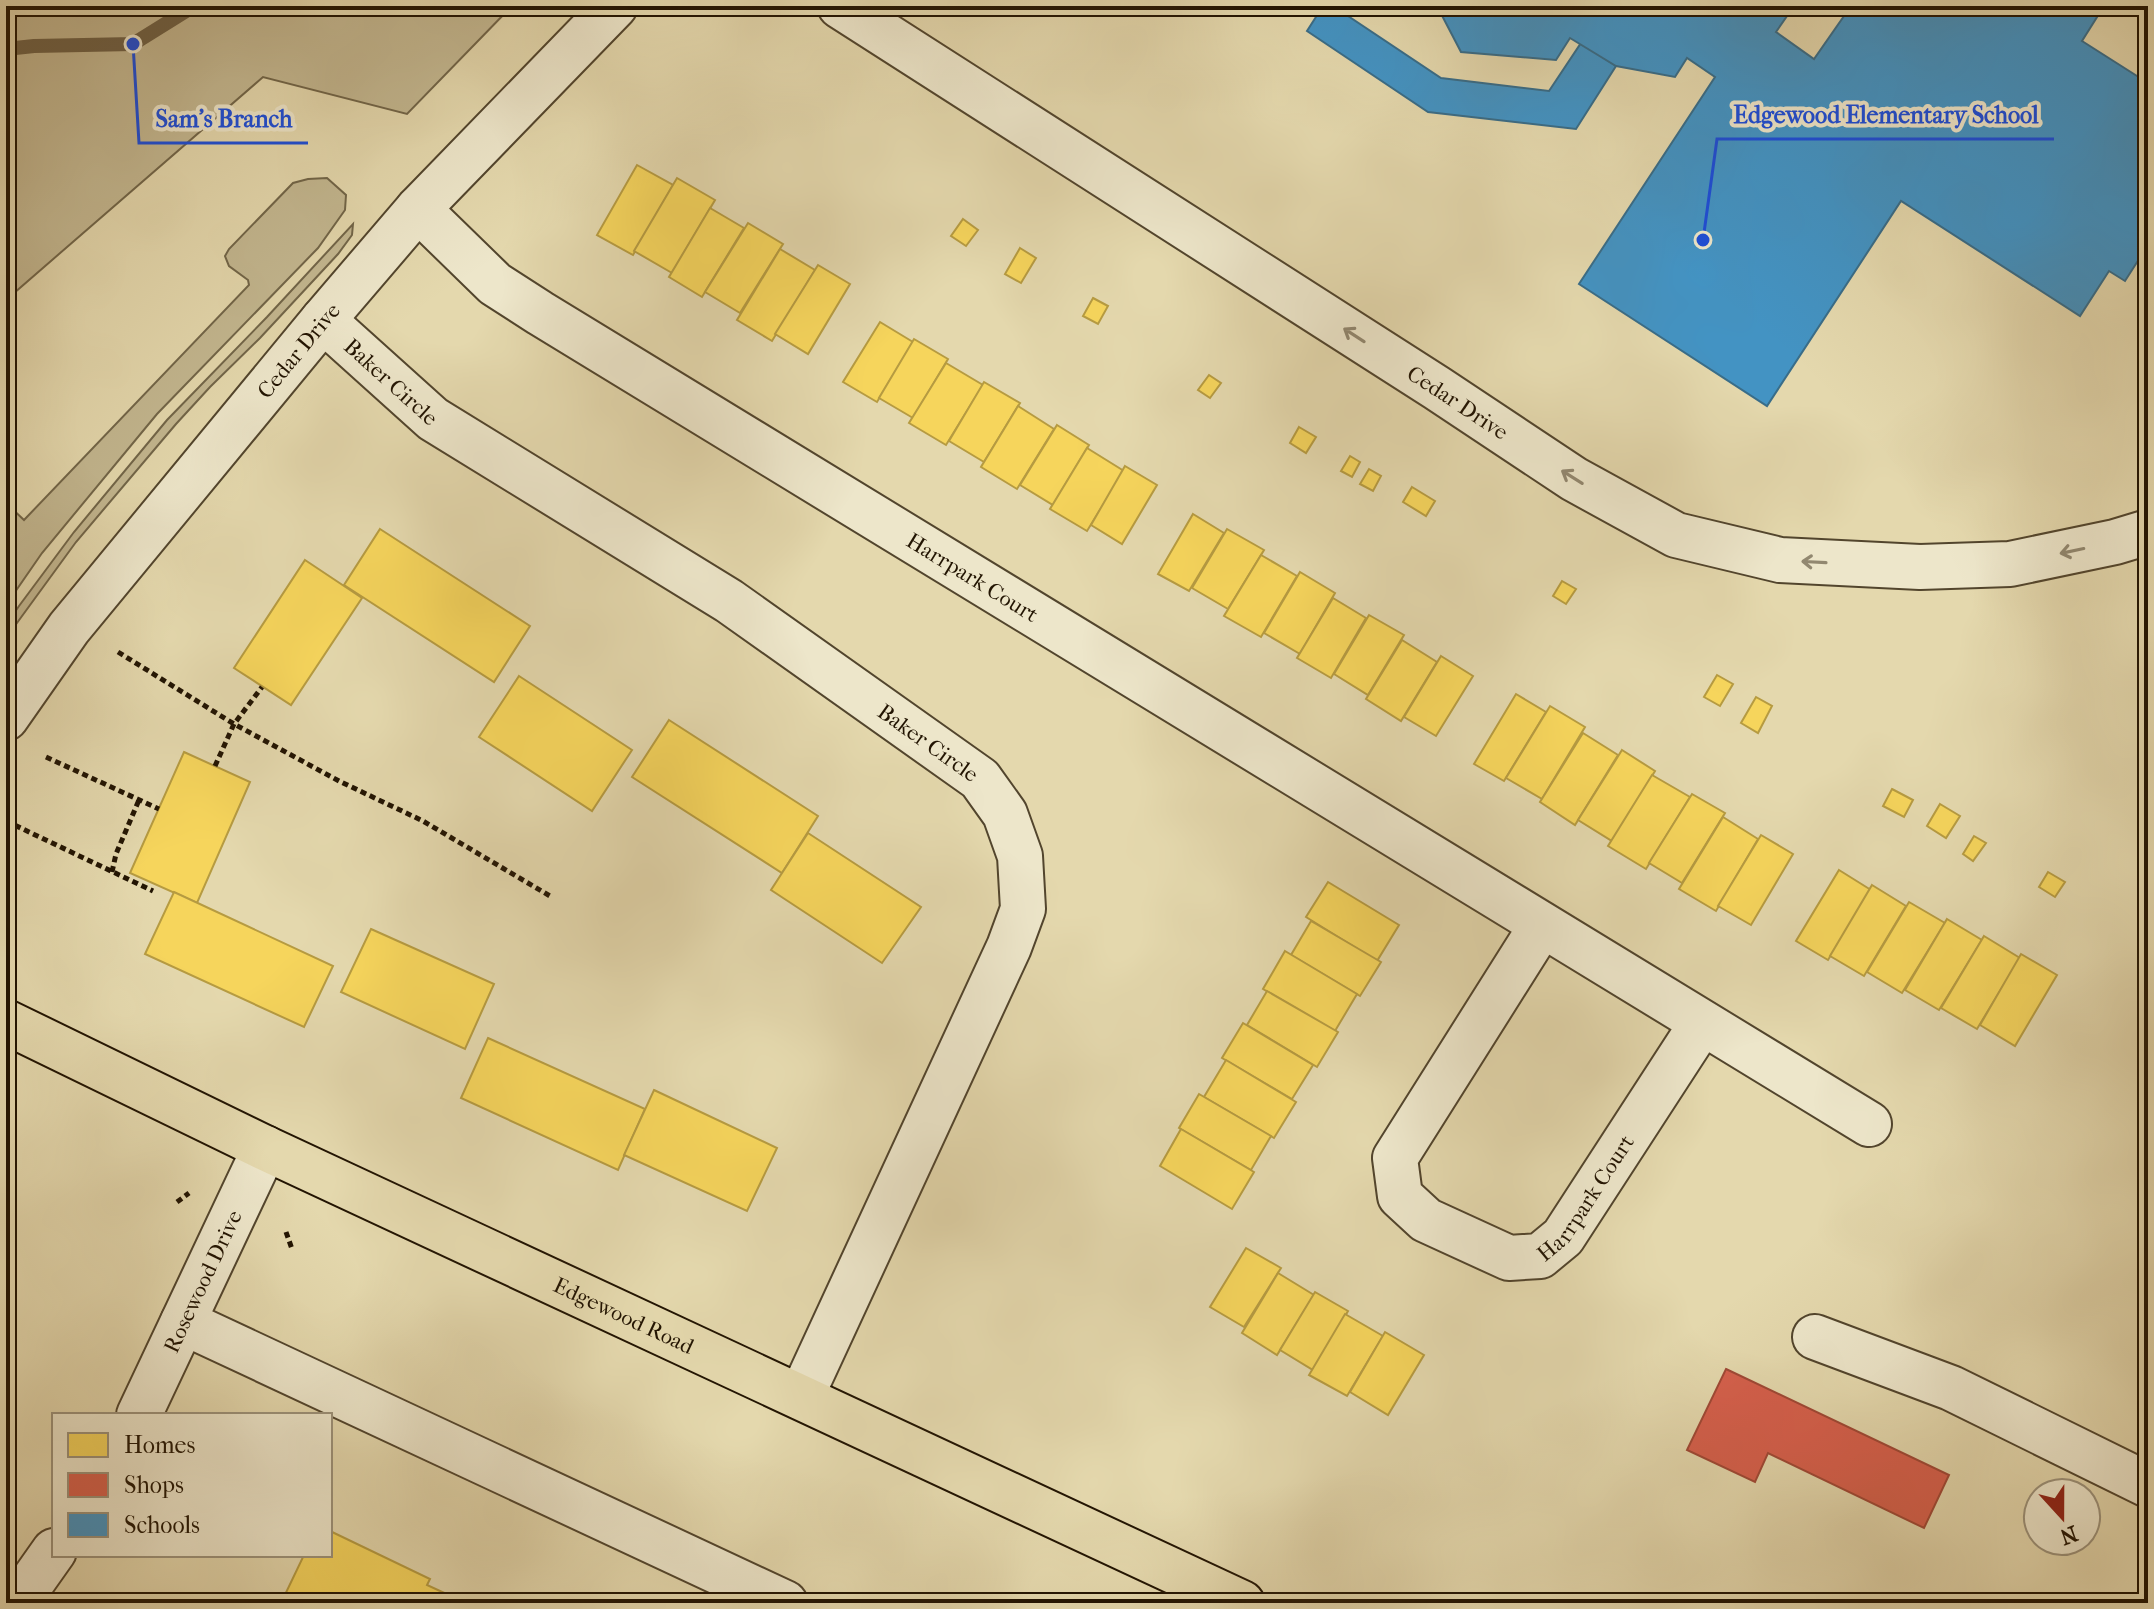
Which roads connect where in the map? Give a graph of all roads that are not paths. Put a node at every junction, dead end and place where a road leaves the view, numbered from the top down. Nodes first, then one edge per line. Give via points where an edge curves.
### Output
1 (615, 6) edge
2 (840, 6) edge
3 (418, 209) junction
4 (323, 320) junction
5 (2148, 532) edge
6 (6, 718) edge
7 (1542, 925) junction
8 (6, 1022) edge
9 (1702, 1023) junction
10 (1869, 1124) dead end
11 (265, 1148) junction
12 (183, 1322) junction
13 (1815, 1337) dead end
14 (801, 1397) junction
15 (140, 1413) edge
16 (2148, 1485) edge
17 (52, 1554) edge
18 (10, 1603) edge
19 (785, 1603) edge
20 (1242, 1603) edge

1 - 3 street, Cedar Drive
5 -> 2 street, Cedar Drive via 2010,564 1920,567 1780,560 1676,535 1574,479
3 - 4 street, Cedar Drive
3 - 7 street, Harrpark Court via 495,284 540,313
4 - 6 street, Cedar Drive via 69,628
4 - 14 street, Baker Circle via 433,419 729,601 980,779 1005,814 1020,856 1023,909
7 - 9 street, Harrpark Court
7 - 9 street, Harrpark Court via 1395,1158 1400,1196 1426,1220 1509,1258 1540,1256 1563,1237
8 - 11 main road, Edgewood Road
9 - 10 street, Harrpark Court
11 - 12 street, Rosewood Drive
11 - 14 main road, Edgewood Road
12 - 15 street, Rosewood Drive
12 - 19 street
13 - 16 street via 1951,1388
14 - 20 main road, Edgewood Road
17 - 18 street

